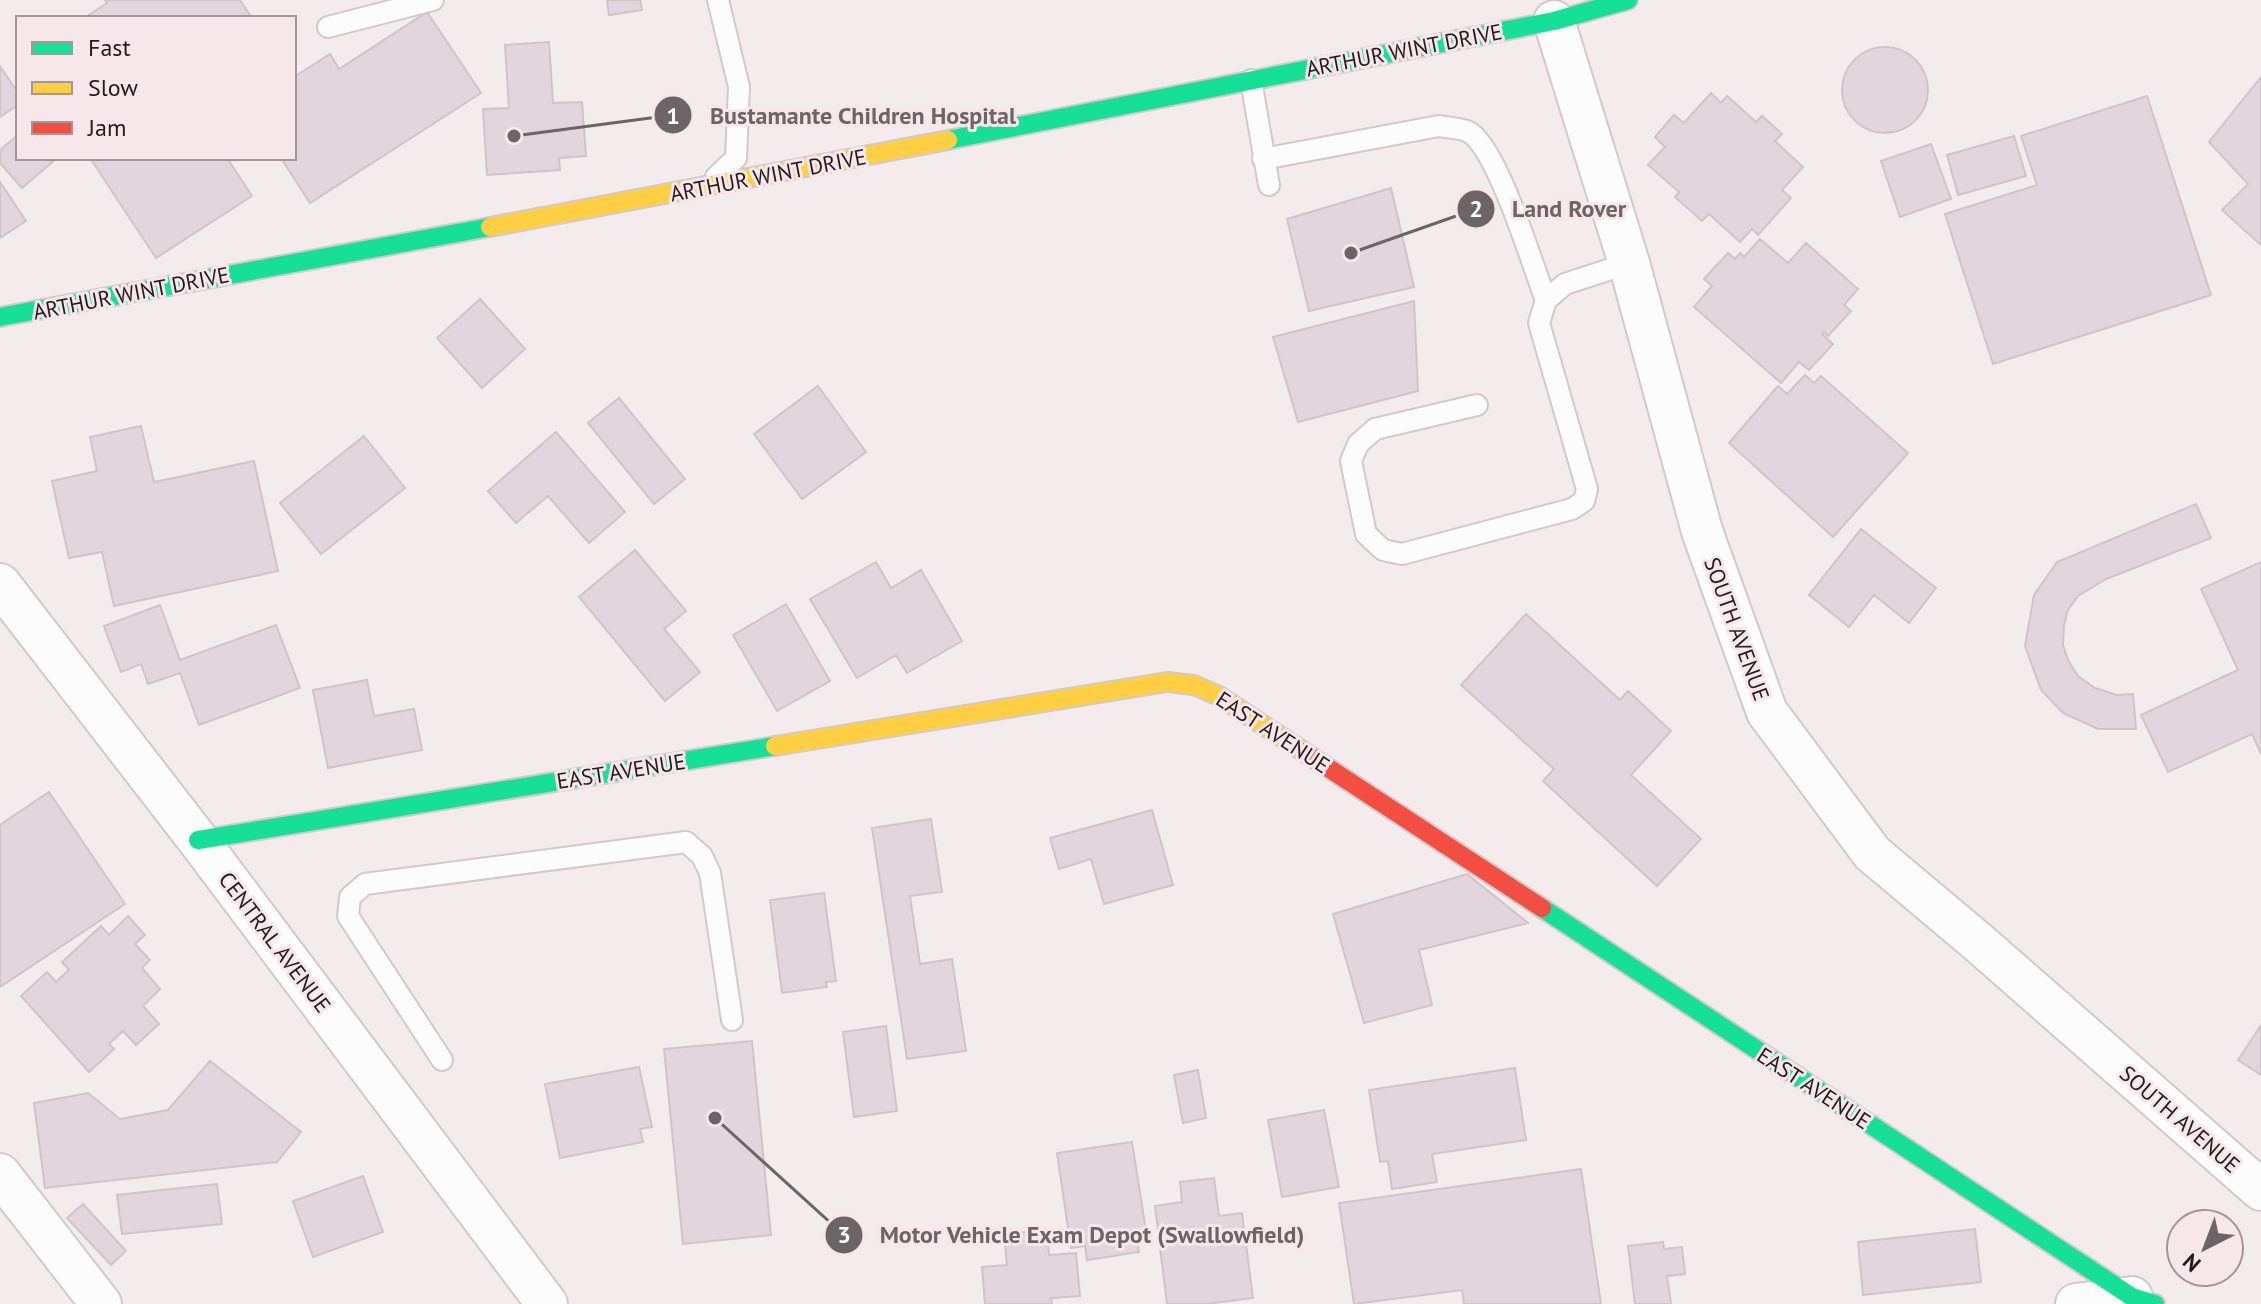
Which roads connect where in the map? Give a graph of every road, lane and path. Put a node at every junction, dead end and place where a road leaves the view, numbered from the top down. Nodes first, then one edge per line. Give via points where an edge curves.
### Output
1 (433, 0) edge
2 (718, 0) edge
3 (1628, 0) edge
4 (1551, 10) edge
5 (328, 27) dead end
6 (1251, 80) junction
7 (1263, 159) junction
8 (1269, 185) dead end
9 (704, 188) junction
10 (1629, 263) junction
11 (1546, 300) junction
12 (0, 317) edge
13 (1477, 405) dead end
14 (0, 584) edge
15 (198, 840) junction
16 (732, 1020) dead end
17 (442, 1060) dead end
18 (0, 1174) edge
19 (2261, 1190) edge
20 (2144, 1301) edge
21 (101, 1304) edge
22 (547, 1304) edge
23 (2076, 1304) edge

1 - 5 lane
2 - 9 lane via 739,87 736,158
3 - 4 street, ARTHUR WINT DRIVE
4 - 6 street, ARTHUR WINT DRIVE
4 - 10 street, SOUTH AVENUE
6 - 7 lane
6 - 9 street, ARTHUR WINT DRIVE
7 - 8 lane
7 - 11 lane via 1439,126 1469,132 1486,147 1496,168
9 - 12 street, ARTHUR WINT DRIVE
10 - 11 lane via 1565,284
10 - 19 street, SOUTH AVENUE via 1702,531 1767,712 1872,853
11 - 13 lane via 1539,323 1587,489 1584,501 1572,509 1402,554 1383,550 1366,534 1351,461 1358,444 1375,429
14 - 15 street, CENTRAL AVENUE
15 - 20 street, EAST AVENUE via 1167,682 1194,685 1232,704
15 - 22 street, CENTRAL AVENUE
16 - 17 lane via 710,873 702,856 686,842 365,884 350,897 348,916
18 - 21 street
20 - 23 street

